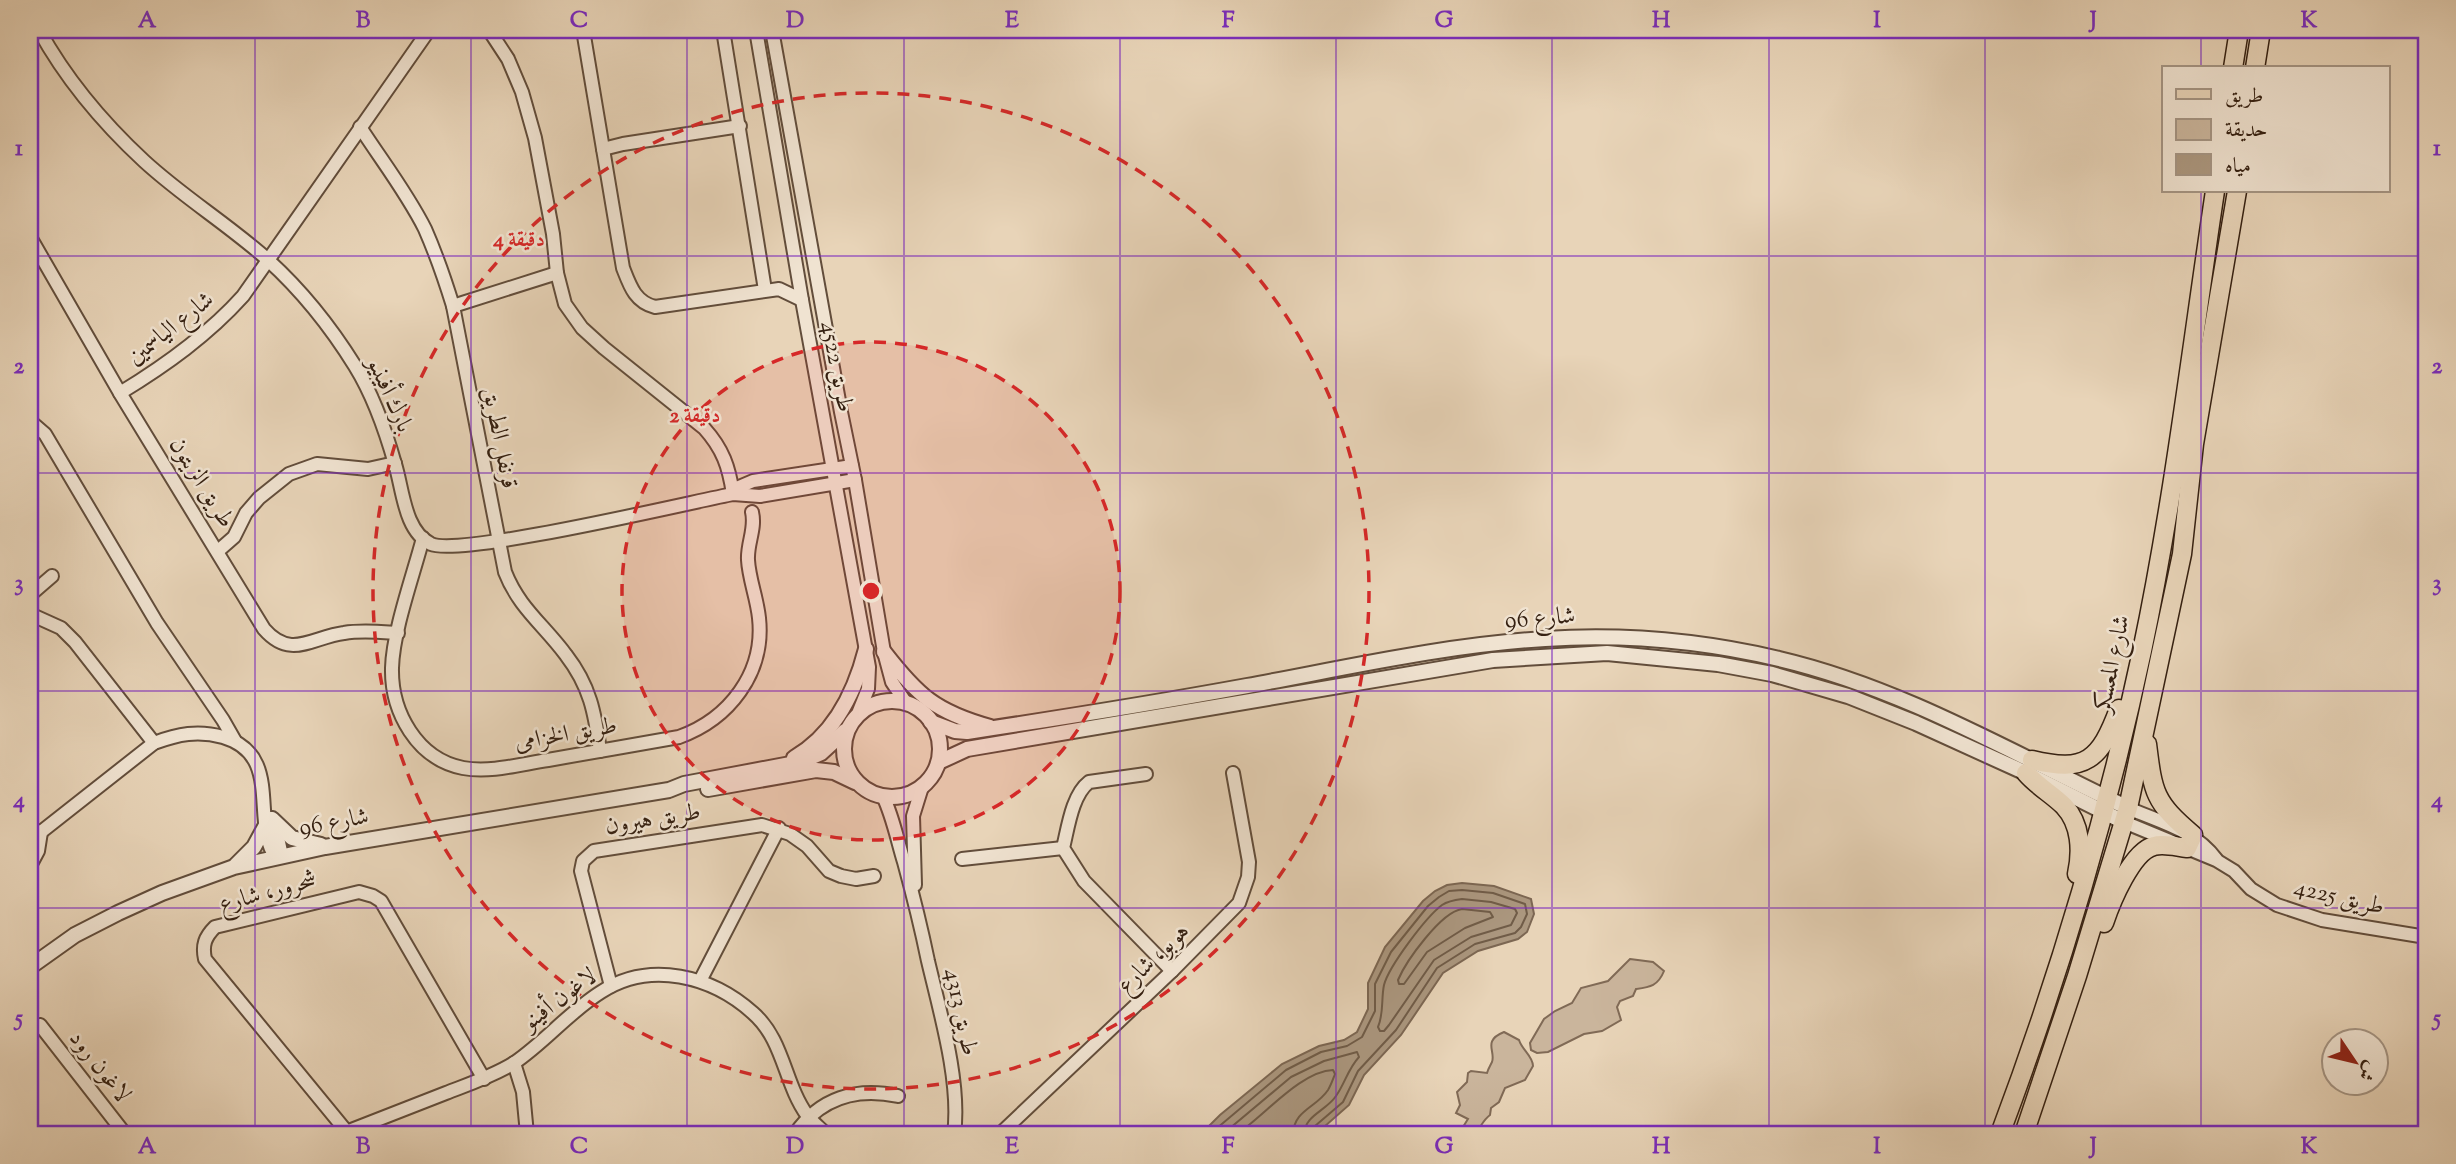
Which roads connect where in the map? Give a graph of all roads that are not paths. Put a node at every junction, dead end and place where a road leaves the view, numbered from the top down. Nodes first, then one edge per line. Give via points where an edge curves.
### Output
1 (39, 30) edge
2 (429, 30) edge
3 (489, 30) edge
4 (583, 30) edge
5 (723, 30) edge
6 (756, 30) edge
7 (772, 30) edge
8 (2239, 30) edge
9 (2261, 30) edge
10 (2233, 66) edge
11 (2255, 66) edge
12 (740, 126) junction
13 (360, 128) junction
14 (603, 149) junction
15 (2215, 192) edge
16 (2237, 192) edge
17 (30, 237) edge
18 (268, 261) junction
19 (797, 270) junction
20 (557, 273) junction
21 (779, 289) junction
22 (765, 290) junction
23 (802, 300) junction
24 (453, 306) junction
25 (121, 393) junction
26 (30, 421) edge
27 (395, 463) junction
28 (852, 466) junction
29 (834, 470) junction
30 (758, 480) junction
31 (855, 480) junction
32 (836, 484) junction
33 (733, 494) junction
34 (760, 496) junction
35 (752, 512) dead end
36 (424, 538) junction
37 (498, 541) junction
38 (218, 551) junction
39 (52, 576) dead end
40 (30, 595) edge
41 (30, 614) edge
42 (398, 633) junction
43 (866, 649) junction
44 (2142, 651) junction
45 (884, 652) junction
46 (906, 704) junction
47 (859, 711) junction
48 (931, 722) junction
49 (995, 728) junction
50 (2145, 730) junction
51 (845, 731) junction
52 (234, 741) junction
53 (154, 743) junction
54 (600, 751) junction
55 (941, 761) junction
56 (779, 767) junction
57 (2029, 767) junction
58 (1233, 773) dead end
59 (1146, 774) dead end
60 (855, 782) junction
61 (922, 787) junction
62 (669, 790) junction
63 (883, 796) junction
64 (2106, 806) junction
65 (2126, 815) junction
66 (268, 817) junction
67 (779, 828) junction
68 (36, 831) edge
69 (2190, 842) junction
70 (326, 847) junction
71 (1063, 848) junction
72 (279, 857) junction
73 (962, 859) dead end
74 (30, 866) edge
75 (234, 867) junction
76 (874, 876) dead end
77 (915, 899) junction
78 (2069, 933) junction
79 (2426, 937) edge
80 (30, 967) edge
81 (1172, 971) junction
82 (2077, 976) junction
83 (700, 981) junction
84 (611, 986) junction
85 (40, 1025) dead end
86 (514, 1063) junction
87 (484, 1079) junction
88 (898, 1096) dead end
89 (808, 1117) junction
90 (343, 1133) edge
91 (125, 1134) edge
92 (527, 1134) edge
93 (794, 1134) edge
94 (826, 1134) edge
95 (954, 1134) edge
96 (1000, 1134) edge
97 (2000, 1134) edge
98 (2024, 1134) edge

1 - 18 street, بارك أفينيو via 66,73 120,137
2 - 13 street, شارع الياسمين
3 - 20 street via 508,59 535,138
4 - 14 street
5 - 12 street
6 - 19 street, طريق 4522
7 - 28 street, طريق 4522
8 - 10 main road
9 - 11 main road
12 - 14 street
12 - 22 street
13 - 18 street, شارع الياسمين
13 - 24 street, قرنفل الطريق via 424,228
14 - 22 street via 624,268 639,299 655,307
15 - 44 main road, شارع المعسكر
16 - 50 main road, شارع المعسكر via 2194,444 2182,554
17 - 25 street, طريق الزيتون
18 - 25 street, شارع الياسمين via 222,320
18 - 27 street, بارك أفينيو via 302,296 356,368
19 - 21 street
19 - 23 street, طريق 4522
20 - 24 street
20 - 33 street via 565,304 582,328 716,441 728,464
21 - 22 street
21 - 23 street
23 - 29 street, طريق 4522
24 - 37 street, قرنفل الطريق
25 - 38 street, طريق الزيتون
26 - 52 street via 45,434 157,623
27 - 36 street, بارك أفينيو via 408,514
27 - 38 street via 368,469 317,464 289,474 259,498
28 - 29 street
28 - 31 street, طريق 4522
29 - 30 street
29 - 32 street, طريق 4522
30 - 33 street
30 - 34 street
31 - 32 street
31 - 45 street, طريق 4522
32 - 34 street
32 - 43 street, طريق 4522
33 - 34 street
33 - 37 street
35 - 54 street, طريق الخزامى via 748,561 760,632 741,691 714,719 692,733
36 - 37 street via 448,546
36 - 42 street, طريق الخزامى
37 - 54 street, قرنفل الطريق via 518,601 566,655 592,699
38 - 42 street, طريق الزيتون via 272,639 302,645 348,632
39 - 40 street
41 - 53 street via 61,628 75,642
42 - 54 street, طريق الخزامى via 392,667 396,701 413,736 439,759 482,769
43 - 47 street, طريق 4522 via 868,689
43 - 56 street via 852,693 829,727
44 - 57 main road via 2127,680 2112,729 2097,751 2081,763
44 - 64 main road, شارع المعسكر
45 - 46 street, طريق 4522 via 892,682
45 - 49 street via 915,690 934,705 950,715
46 - 47 street via 882,702
46 - 48 street
47 - 51 street
48 - 49 street, شارع 96 via 955,731
48 - 55 street via 938,734
49 - 57 street, شارع 96 via 1460,648 1603,638 1725,648 1781,659 1878,689
50 - 65 main road, شارع المعسكر
50 - 69 main road via 2155,793
51 - 56 street, شارع 96 via 821,753
51 - 60 street via 843,754
52 - 53 street via 190,733
52 - 66 street via 247,749 254,761
53 - 68 street
55 - 57 street, شارع 96 via 967,749 1493,660 1607,653 1772,674 1848,696
55 - 61 street
56 - 62 street, شارع 96 via 684,783
57 - 64 street, شارع 96
57 - 78 main road via 2038,788 2065,807 2077,828 2079,863 2068,908
58 - 81 street, هوبو، شارع via 1249,862 1244,892 1231,913
59 - 71 street via 1085,785
60 - 62 street, شارع 96 via 816,770 687,792
60 - 63 street
61 - 63 street via 899,797
61 - 77 street, طريق 4313 via 913,816
62 - 70 street, شارع 96
63 - 77 street, طريق 4313
64 - 65 street, شارع 96
64 - 78 main road, شارع المعسكر
65 - 69 street, طريق 4225
65 - 82 main road, شارع المعسكر
66 - 70 street via 292,838
66 - 72 street via 268,845
66 - 75 street via 254,847
67 - 76 street via 807,846 829,871 856,879
67 - 83 street
67 - 84 street, طريق هيرون via 762,825 594,851 587,856 581,871
68 - 74 street via 38,851
69 - 79 street, طريق 4225 via 2207,847 2216,860 2277,905 2322,920
69 - 82 main road via 2153,846 2138,858 2108,909 2092,958
70 - 72 street, شارع 96
71 - 73 street
71 - 81 street via 1084,881
72 - 75 street, شارع 96
75 - 80 street, شارع 96 via 118,913 75,935
77 - 95 street, طريق 4313 via 953,1080
78 - 97 main road, شارع المعسكر
81 - 96 street, هوبو، شارع
82 - 98 main road, شارع المعسكر
83 - 84 street, لاغون أفينو via 653,975
83 - 89 street, لاغون أفينو via 727,993 762,1021 776,1042
84 - 86 street, لاغون أفينو
85 - 91 street, لاغون رود
86 - 87 street, لاغون أفينو
86 - 92 street via 523,1092
87 - 90 street, لاغون أفينو
87 - 90 street, شحرور، شارع via 381,901 373,896 359,892 215,927 203,948 205,959
88 - 89 street via 857,1092 820,1106
89 - 93 street
89 - 94 street, لاغون أفينو

